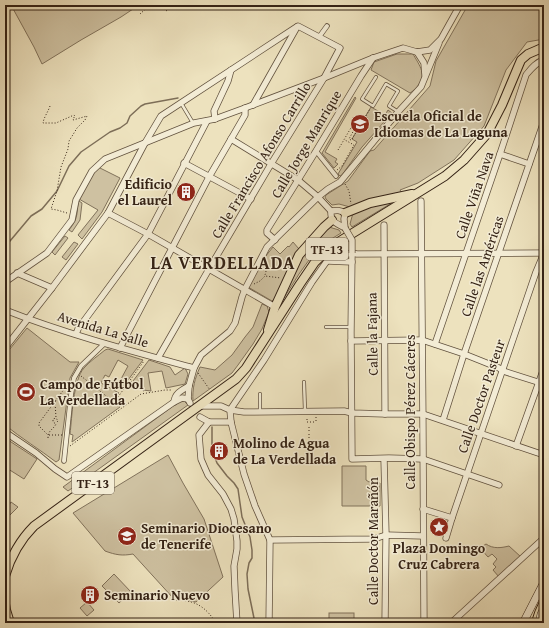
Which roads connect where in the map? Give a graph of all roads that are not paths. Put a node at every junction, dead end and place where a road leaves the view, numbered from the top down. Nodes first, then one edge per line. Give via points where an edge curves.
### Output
1 (460, 5) edge
2 (298, 26) junction
3 (327, 26) dead end
4 (320, 37) junction
5 (441, 39) junction
6 (544, 47) edge
7 (417, 52) junction
8 (373, 58) junction
9 (544, 60) edge
10 (352, 66) junction
11 (231, 70) junction
12 (361, 76) junction
13 (425, 76) junction
14 (376, 77) dead end
15 (324, 78) junction
16 (262, 88) junction
17 (267, 100) junction
18 (181, 103) junction
19 (252, 105) junction
20 (245, 108) junction
21 (398, 112) junction
22 (215, 118) junction
23 (206, 121) junction
24 (544, 121) edge
25 (194, 123) junction
26 (231, 140) junction
27 (146, 143) junction
28 (316, 151) junction
29 (500, 154) junction
30 (184, 163) junction
31 (271, 164) junction
32 (529, 164) junction
33 (335, 175) road end
34 (209, 177) junction
35 (298, 180) junction
36 (422, 191) junction
37 (318, 197) junction
38 (251, 199) junction
39 (421, 201) dead end
40 (348, 210) junction
41 (108, 212) junction
42 (332, 216) junction
43 (384, 225) dead end
44 (345, 228) junction
45 (148, 234) junction
46 (275, 240) junction
47 (172, 247) junction
48 (352, 253) junction
49 (422, 253) junction
50 (466, 253) junction
51 (499, 253) junction
52 (544, 253) edge
53 (384, 254) junction
54 (327, 261) junction
55 (352, 262) junction
56 (209, 269) junction
57 (17, 273) junction
58 (5, 282) edge
59 (246, 287) junction
60 (52, 288) junction
61 (275, 306) junction
62 (5, 310) edge
63 (28, 319) junction
64 (326, 327) dead end
65 (351, 327) junction
66 (76, 334) junction
67 (422, 340) junction
68 (351, 341) junction
69 (384, 341) junction
70 (263, 342) junction
71 (106, 344) junction
72 (435, 344) junction
73 (5, 348) edge
74 (120, 348) junction
75 (464, 354) junction
76 (158, 358) junction
77 (264, 360) junction
78 (194, 368) junction
79 (544, 368) edge
80 (503, 371) junction
81 (304, 382) dead end
82 (542, 383) edge
83 (189, 386) junction
84 (260, 394) dead end
85 (174, 402) junction
86 (200, 406) junction
87 (230, 410) junction
88 (260, 411) junction
89 (305, 411) junction
90 (352, 413) junction
91 (385, 414) junction
92 (424, 414) junction
93 (200, 416) dead end
94 (443, 420) junction
95 (209, 422) junction
96 (231, 422) junction
97 (5, 432) edge
98 (481, 434) junction
99 (516, 446) junction
100 (544, 455) edge
101 (384, 459) junction
102 (423, 459) junction
103 (64, 461) dead end
104 (467, 474) junction
105 (499, 485) dead end
106 (423, 509) junction
107 (452, 518) junction
108 (386, 535) junction
109 (424, 536) junction
110 (446, 538) dead end
111 (544, 538) edge
112 (270, 540) junction
113 (5, 576) edge
114 (544, 582) edge
115 (5, 604) edge
116 (544, 608) edge
117 (10, 623) edge
118 (237, 623) edge
119 (269, 623) edge
120 (386, 623) edge
121 (424, 623) edge
122 (451, 623) edge
123 (523, 623) edge
124 (539, 623) edge

1 - 5 street
2 - 4 street
2 - 11 street
2 - 16 street
3 - 4 street
4 - 15 street, Calle Francisco Afonso Carrillo via 340,48
5 - 7 street via 430,50
5 - 13 street
6 - 36 main road, TF-13 via 528,54 522,60 487,134 464,160
7 - 8 street via 403,48
7 - 13 street via 424,63
8 - 10 street
8 - 12 street, Calle Jorge Manrique
9 - 29 street, Calle Viña Nava via 534,65 526,75
10 - 12 street
10 - 15 street
11 - 18 street
11 - 22 street via 214,111
12 - 28 street, Calle Jorge Manrique
13 - 21 street via 421,87
14 - 21 lane via 362,99 373,106 386,84 398,91 389,106
15 - 17 street
15 - 31 street, Calle Francisco Afonso Carrillo
16 - 17 street
16 - 19 street
17 - 19 street
18 - 25 lane
18 - 27 street via 161,116
19 - 20 street
20 - 22 street
20 - 26 street via 245,115
21 - 37 street via 340,182
22 - 23 street
23 - 25 street
23 - 30 street
24 - 32 street, Calle las Américas
25 - 27 street
26 - 31 street
26 - 34 street
27 - 41 street
27 - 57 street via 105,159 92,172 76,200 72,220 47,253
28 - 33 street
28 - 35 street, Calle Jorge Manrique
29 - 32 street
29 - 50 street, Calle Viña Nava
30 - 34 street
30 - 45 street
31 - 35 street
31 - 38 street, Calle Francisco Afonso Carrillo
32 - 51 street, Calle las Américas
34 - 38 street
34 - 47 street
35 - 37 street
35 - 46 street, Calle Jorge Manrique via 267,230
36 - 40 main road
36 - 70 main road, TF-13 via 323,253 314,262
37 - 42 street
37 - 46 street
38 - 56 street, Calle Francisco Afonso Carrillo
39 - 49 street, Calle Obispo Pérez Cáceres
40 - 42 street via 336,210
40 - 44 street via 344,219
41 - 45 street
41 - 60 street
42 - 44 street
42 - 61 main road via 299,255
43 - 53 street, Calle la Fajana
44 - 48 street, bridge via 352,240
45 - 47 street
45 - 66 street
46 - 59 street via 268,247
47 - 56 street
47 - 74 street
48 - 53 street
48 - 54 street
48 - 55 street
49 - 50 street
49 - 53 street
49 - 67 street, Calle Obispo Pérez Cáceres
50 - 51 street
50 - 72 street, Calle Viña Nava
51 - 52 street
51 - 75 street, Calle las Américas
52 - 80 street, Calle Doctor Pasteur
53 - 69 street, Calle la Fajana
54 - 55 street
54 - 77 street
55 - 65 street
56 - 59 street
56 - 76 street, Calle Francisco Afonso Carrillo
57 - 58 street
57 - 60 street
59 - 61 street
59 - 78 street via 233,327 201,355
60 - 63 street
61 - 70 main road
62 - 63 street, Avenida La Salle
63 - 66 street, Avenida La Salle
63 - 73 street
64 - 65 lane
65 - 68 street
66 - 71 street, Avenida La Salle
67 - 69 street
67 - 72 street
67 - 92 street, Calle Obispo Pérez Cáceres
68 - 69 street
68 - 90 street
69 - 91 street, Calle la Fajana
70 - 77 street
70 - 86 main road, TF-13 via 236,379
71 - 74 street, Avenida La Salle
71 - 103 street via 81,366 74,378
72 - 75 street
74 - 76 street, Avenida La Salle
75 - 80 street
75 - 94 street, Calle las Américas
76 - 78 street, Avenida La Salle
77 - 87 street
78 - 83 street
79 - 82 street
80 - 82 street
80 - 98 street, Calle Doctor Pasteur
81 - 89 lane
82 - 99 street
83 - 85 street via 178,393
83 - 85 street via 189,401 182,398
84 - 88 lane
85 - 97 street via 67,477
86 - 87 street via 221,406
86 - 113 main road, TF-13 via 34,526 18,545
87 - 88 street
87 - 96 street
88 - 89 street
89 - 90 street
90 - 91 street
90 - 101 street via 352,459
91 - 92 street
92 - 94 street
92 - 102 street, Calle Obispo Pérez Cáceres
93 - 95 street
94 - 98 street
95 - 96 street
95 - 118 street via 200,436 201,459 208,476 223,494 234,519 237,541 234,590
96 - 112 street via 244,474
98 - 99 street
98 - 104 street, Calle Doctor Pasteur
99 - 100 street
101 - 102 street
101 - 108 street, Calle Doctor Marañón
102 - 104 street
102 - 106 street, Calle Obispo Pérez Cáceres
104 - 105 street
104 - 107 street, Calle Doctor Pasteur
106 - 107 street
106 - 109 street, Calle Obispo Pérez Cáceres
107 - 110 street, Calle Doctor Pasteur
108 - 109 street
108 - 112 street via 374,539
108 - 120 street, Calle Doctor Marañón
109 - 121 street, Calle Obispo Pérez Cáceres
111 - 122 street
112 - 119 street
114 - 123 main road
115 - 117 main road
116 - 124 main road

